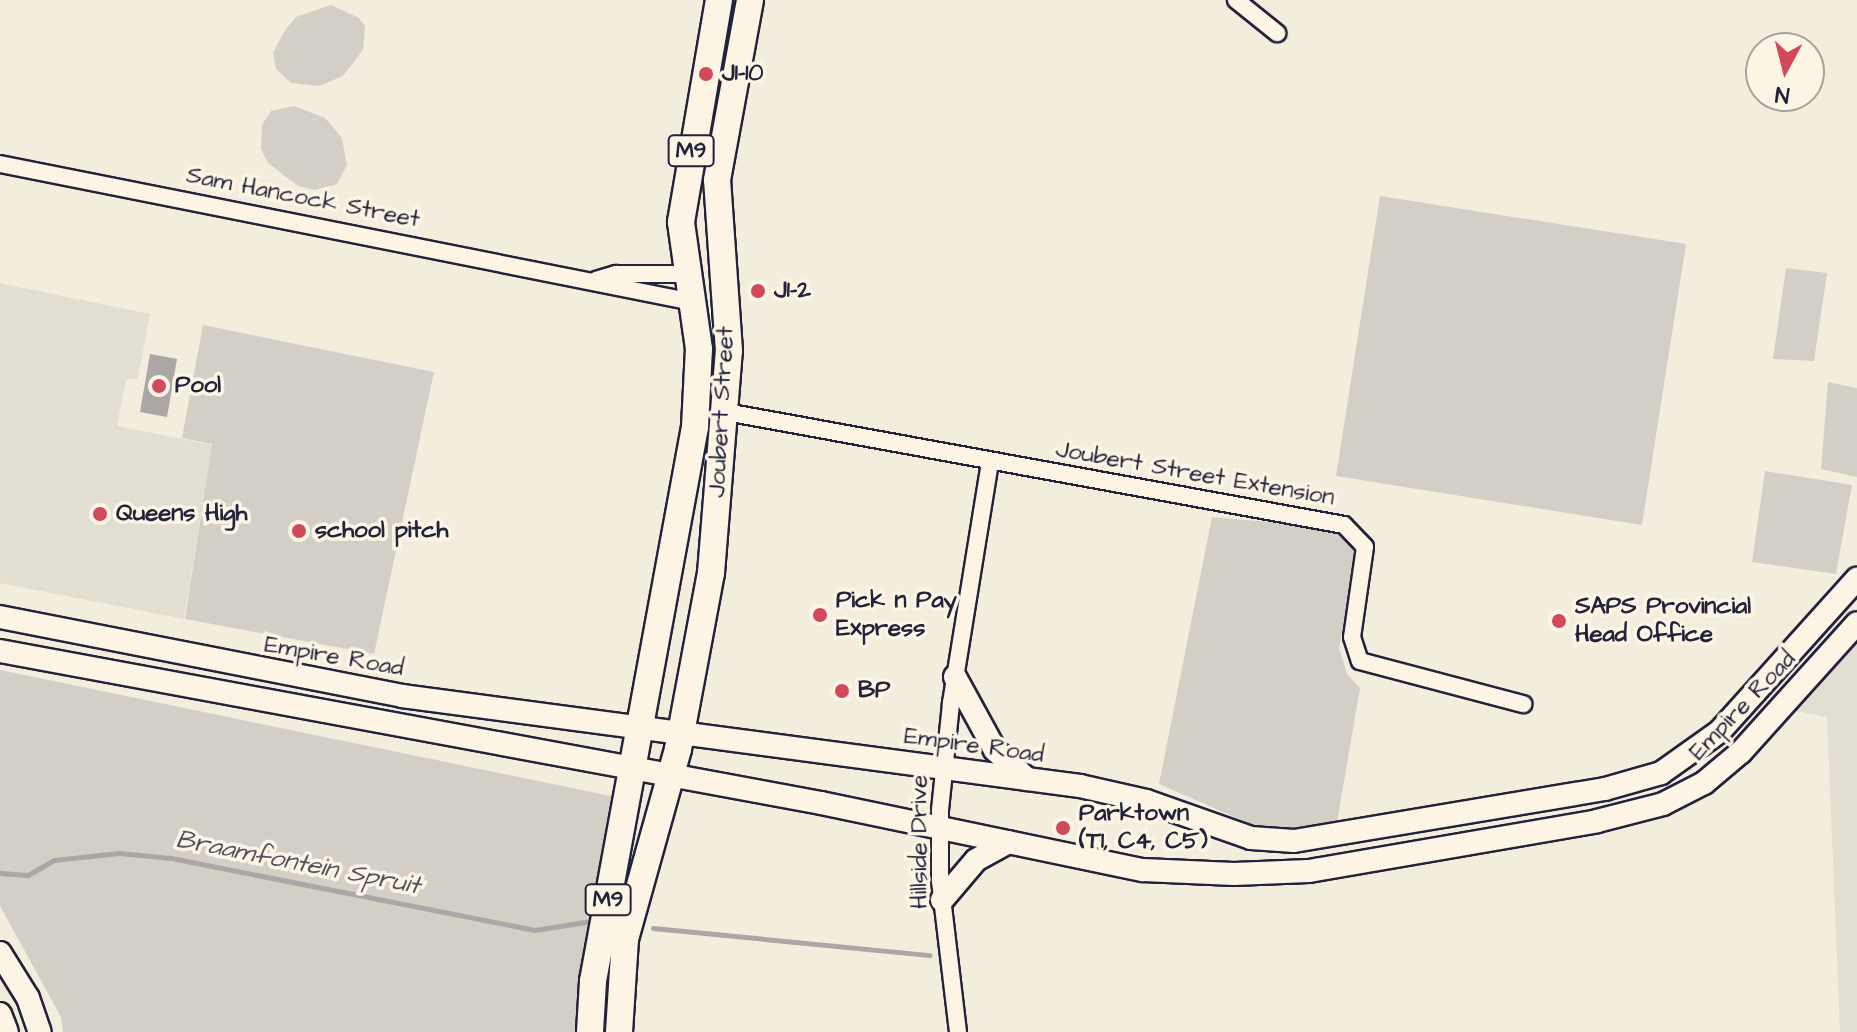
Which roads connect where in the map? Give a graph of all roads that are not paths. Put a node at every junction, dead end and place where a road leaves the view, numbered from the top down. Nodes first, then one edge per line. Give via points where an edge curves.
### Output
1 (719, 0) edge
2 (750, 0) edge
3 (1236, 0) edge
4 (1277, 33) dead end
5 (0, 164) edge
6 (687, 274) junction
7 (596, 280) junction
8 (693, 302) junction
9 (726, 412) junction
10 (990, 463) junction
11 (1857, 579) edge
12 (0, 617) edge
13 (1857, 623) edge
14 (0, 651) edge
15 (955, 677) junction
16 (1523, 704) dead end
17 (638, 725) junction
18 (682, 731) junction
19 (943, 768) junction
20 (631, 769) junction
21 (669, 774) junction
22 (1027, 779) junction
23 (939, 829) junction
24 (1008, 842) junction
25 (942, 900) junction
26 (0, 953) edge
27 (0, 1014) edge
28 (7, 1032) edge
29 (40, 1032) edge
30 (590, 1032) edge
31 (619, 1032) edge
32 (958, 1032) edge

1 - 6 main road, Joubert Street / M9 via 681,222
2 - 9 main road, Joubert Street / M9 via 716,195 729,325
3 - 4 street
5 - 7 street, Sam Hancock Street
6 - 7 street, Sam Hancock Street via 616,274
6 - 8 main road, Joubert Street / M9
7 - 8 street, Sam Hancock Street
8 - 17 main road, Joubert Street / M9 via 700,379 695,427
9 - 10 street, Joubert Street Extension
9 - 18 main road, Joubert Street / M9 via 711,573
10 - 15 street, Hillside Drive
10 - 16 street, Joubert Street Extension via 1344,525 1365,547 1352,637 1360,661
11 - 22 main road, Empire Road via 1720,731 1685,760 1639,781 1294,841 1251,838 1146,801
12 - 17 main road, Empire Road via 360,689
13 - 24 main road, Empire Road via 1723,768 1677,798 1649,808 1281,873 1143,870
14 - 20 main road, Empire Road
15 - 19 street, Hillside Drive
15 - 22 main road via 995,750
17 - 18 main road, Empire Road
17 - 20 main road, Joubert Street / M9
18 - 19 main road, Empire Road
18 - 21 main road, Joubert Street / M9
19 - 22 main road, Empire Road
19 - 23 street, Hillside Drive
20 - 21 main road, Empire Road
20 - 30 main road, M9 via 593,981
21 - 23 main road, Empire Road
21 - 31 main road, M9 via 625,939
23 - 24 main road, Empire Road
23 - 25 street, Hillside Drive
24 - 25 main road via 976,860
25 - 32 street, Hillside Drive
26 - 29 main road via 28,998
27 - 28 main road

